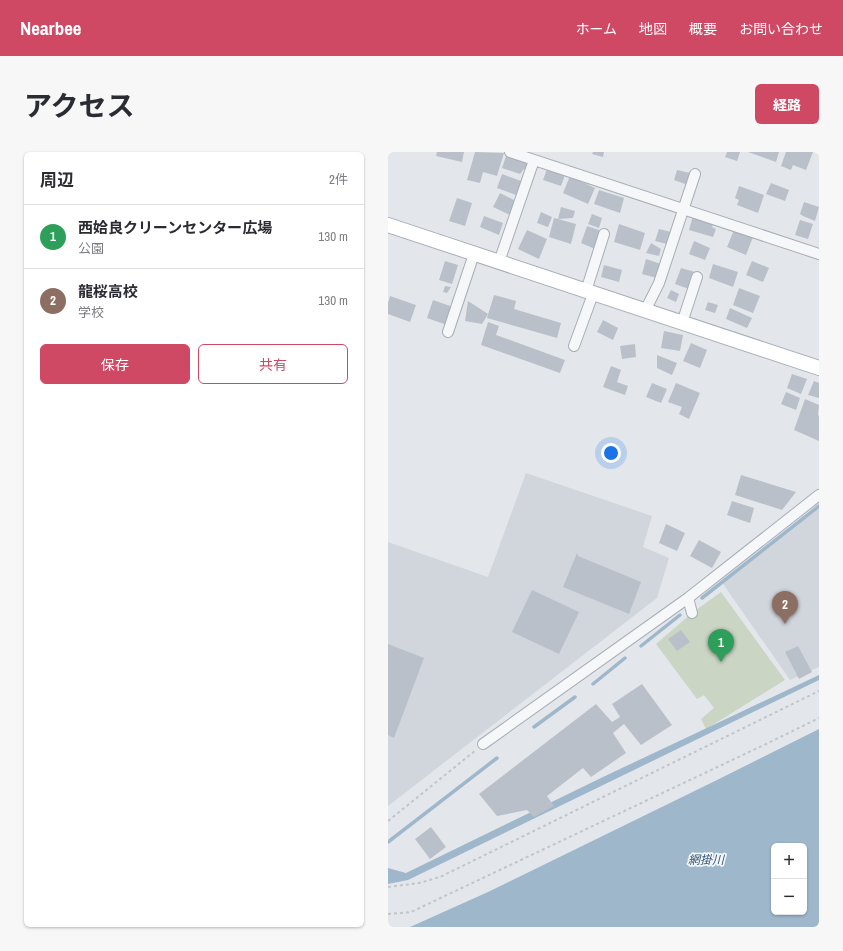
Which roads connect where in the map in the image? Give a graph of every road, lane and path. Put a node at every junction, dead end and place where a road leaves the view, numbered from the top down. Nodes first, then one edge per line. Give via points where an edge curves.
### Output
1 (510, 152) edge
2 (534, 160) junction
3 (695, 174) dead end
4 (683, 209) junction
5 (388, 225) edge
6 (604, 234) dead end
7 (474, 254) junction
8 (819, 254) edge
9 (498, 262) junction
10 (697, 277) dead end
11 (590, 292) junction
12 (645, 311) junction
13 (682, 322) junction
14 (448, 332) dead end
15 (574, 346) dead end
16 (819, 368) edge
17 (819, 495) edge
18 (688, 598) junction
19 (692, 613) dead end
20 (819, 691) edge
21 (819, 718) edge
22 (483, 744) joint
23 (388, 821) edge
24 (388, 887) edge
25 (388, 914) edge

1 - 2 street
2 - 4 street
2 - 9 street
3 - 4 street
4 - 8 street
4 - 12 street via 659,283
5 - 7 street
6 - 11 street
7 - 9 street
7 - 14 street
9 - 11 street
10 - 13 street
11 - 12 street
11 - 15 street
12 - 13 street
13 - 16 street
17 - 18 street
18 - 19 street
18 - 22 street
20 - 24 path via 440,877
21 - 25 path via 411,912
22 - 23 path

